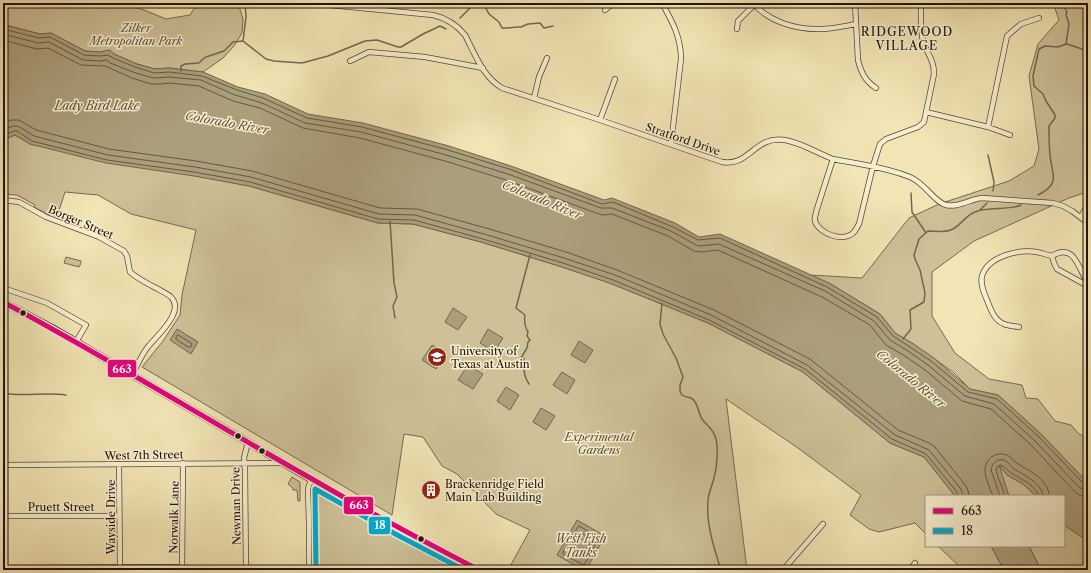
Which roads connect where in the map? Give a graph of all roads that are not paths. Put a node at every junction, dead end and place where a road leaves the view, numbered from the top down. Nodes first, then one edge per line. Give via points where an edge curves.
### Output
1 (309, 3) edge
2 (616, 3) edge
3 (662, 3) edge
4 (855, 3) edge
5 (921, 3) edge
6 (754, 4) edge
7 (605, 10) dead end
8 (1039, 18) dead end
9 (856, 24) junction
10 (737, 29) dead end
11 (547, 58) dead end
12 (350, 61) dead end
13 (482, 68) junction
14 (615, 79) dead end
15 (876, 88) dead end
16 (534, 98) junction
17 (926, 112) junction
18 (600, 120) junction
19 (988, 127) junction
20 (1010, 135) dead end
21 (671, 144) junction
22 (833, 158) junction
23 (873, 166) junction
24 (3, 200) edge
25 (1088, 203) edge
26 (1081, 217) junction
27 (1088, 223) edge
28 (1052, 256) junction
29 (1088, 285) edge
30 (3, 288) edge
31 (3, 302) edge
32 (1019, 327) dead end
33 (76, 342) junction
34 (132, 375) junction
35 (248, 442) junction
36 (183, 463) junction
37 (245, 463) junction
38 (285, 463) junction
39 (120, 464) junction
40 (3, 465) edge
41 (311, 479) junction
42 (3, 516) edge
43 (120, 516) junction
44 (823, 524) dead end
45 (915, 563) dead end
46 (3, 568) edge
47 (120, 568) edge
48 (182, 568) edge
49 (19, 569) edge
50 (246, 570) edge
51 (309, 570) edge
52 (479, 570) edge
53 (784, 570) edge
54 (910, 570) edge

1 - 13 street, Stratford Drive via 432,15 444,19 456,26 465,36
2 - 7 street
3 - 21 street via 674,26 681,48
4 - 9 street
5 - 17 street via 921,32 934,68
6 - 9 street via 769,17 804,29
6 - 10 street via 738,21
8 - 19 street via 1021,24 1007,36
9 - 15 street via 860,68 866,81
11 - 16 street
12 - 13 street via 369,52 425,57
13 - 16 street, Stratford Drive via 502,88
14 - 18 street
16 - 18 street, Stratford Drive
17 - 19 street
17 - 23 street via 924,122 918,127 882,141
18 - 21 street, Stratford Drive
19 - 20 street
21 - 22 street, Stratford Drive via 722,162 733,163 766,141 780,139
22 - 23 street, Stratford Drive
22 - 23 street via 815,220 828,235 849,236 854,232 859,224
23 - 26 street, Stratford Drive via 917,181 936,199 947,205 953,206 976,198 1044,202 1063,206
24 - 34 street, Borger Street via 19,202 46,218 96,236 124,251 128,256 130,272 173,299 176,306 174,313 162,332 147,348
25 - 26 street
26 - 27 street, Stratford Drive
28 - 29 street via 1057,269
28 - 29 street via 1064,252 1071,254
28 - 32 street via 1036,252 1007,254 987,267 982,277 983,291 993,316 1004,324
30 - 33 street via 47,303 86,325
31 - 33 main road
33 - 34 main road
34 - 35 main road
35 - 37 street, Newman Drive
35 - 38 main road
36 - 37 street, West 7th Street
36 - 39 street, West 7th Street
36 - 48 street, Norwalk Lane
37 - 38 street, West 7th Street
37 - 50 street, Newman Drive
38 - 41 main road
39 - 40 street, West 7th Street
39 - 43 street, Wayside Drive
41 - 51 street via 308,489
41 - 52 street
42 - 43 street, Pruett Street
43 - 47 street, Wayside Drive
44 - 53 street
45 - 54 street
46 - 49 street
47 - 48 street
47 - 49 street

